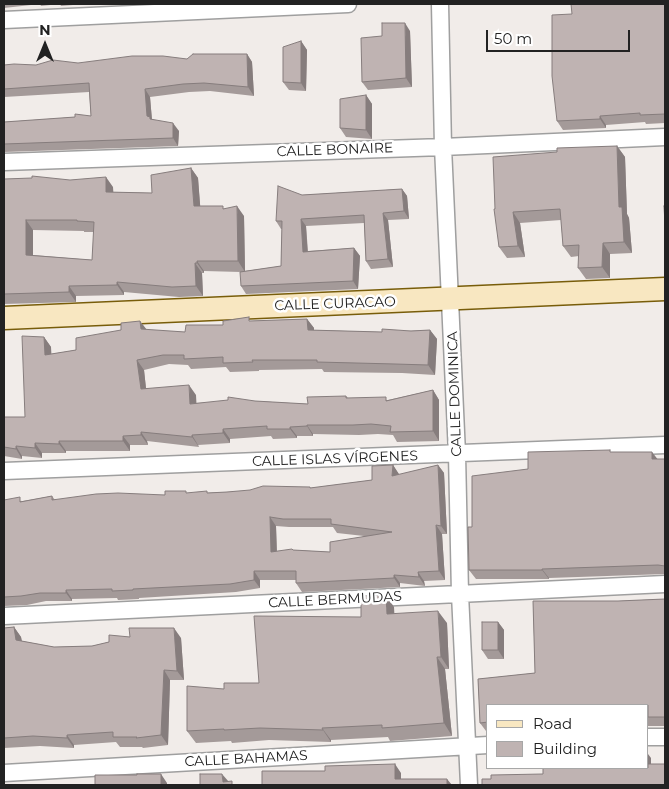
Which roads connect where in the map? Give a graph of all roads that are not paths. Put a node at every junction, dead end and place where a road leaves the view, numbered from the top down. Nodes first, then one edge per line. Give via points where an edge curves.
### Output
1 (348, 4) edge
2 (440, 4) edge
3 (4, 20) edge
4 (665, 137) edge
5 (443, 147) junction
6 (4, 162) edge
7 (665, 289) edge
8 (450, 299) junction
9 (4, 318) edge
10 (665, 445) edge
11 (458, 454) junction
12 (4, 471) edge
13 (665, 584) edge
14 (460, 594) junction
15 (4, 616) edge
16 (665, 737) edge
17 (649, 738) edge
18 (487, 745) edge
19 (467, 746) junction
20 (4, 773) edge
21 (469, 785) edge

1 - 3 street
2 - 5 street, CALLE DOMINICA
4 - 5 street, CALLE BONAIRE
5 - 6 street, CALLE BONAIRE
5 - 8 street, CALLE DOMINICA
7 - 8 main road, CALLE CURACAO
8 - 9 main road, CALLE CURACAO
8 - 11 street, CALLE DOMINICA
10 - 11 street, CALLE ISLAS VÍRGENES
11 - 12 street, CALLE ISLAS VÍRGENES
11 - 14 street, CALLE DOMINICA
13 - 14 street, CALLE BERMUDAS
14 - 15 street, CALLE BERMUDAS
14 - 19 street, CALLE DOMINICA
16 - 17 street
18 - 19 street, CALLE BAHAMAS
19 - 20 street, CALLE BAHAMAS
19 - 21 street, CALLE DOMINICA

